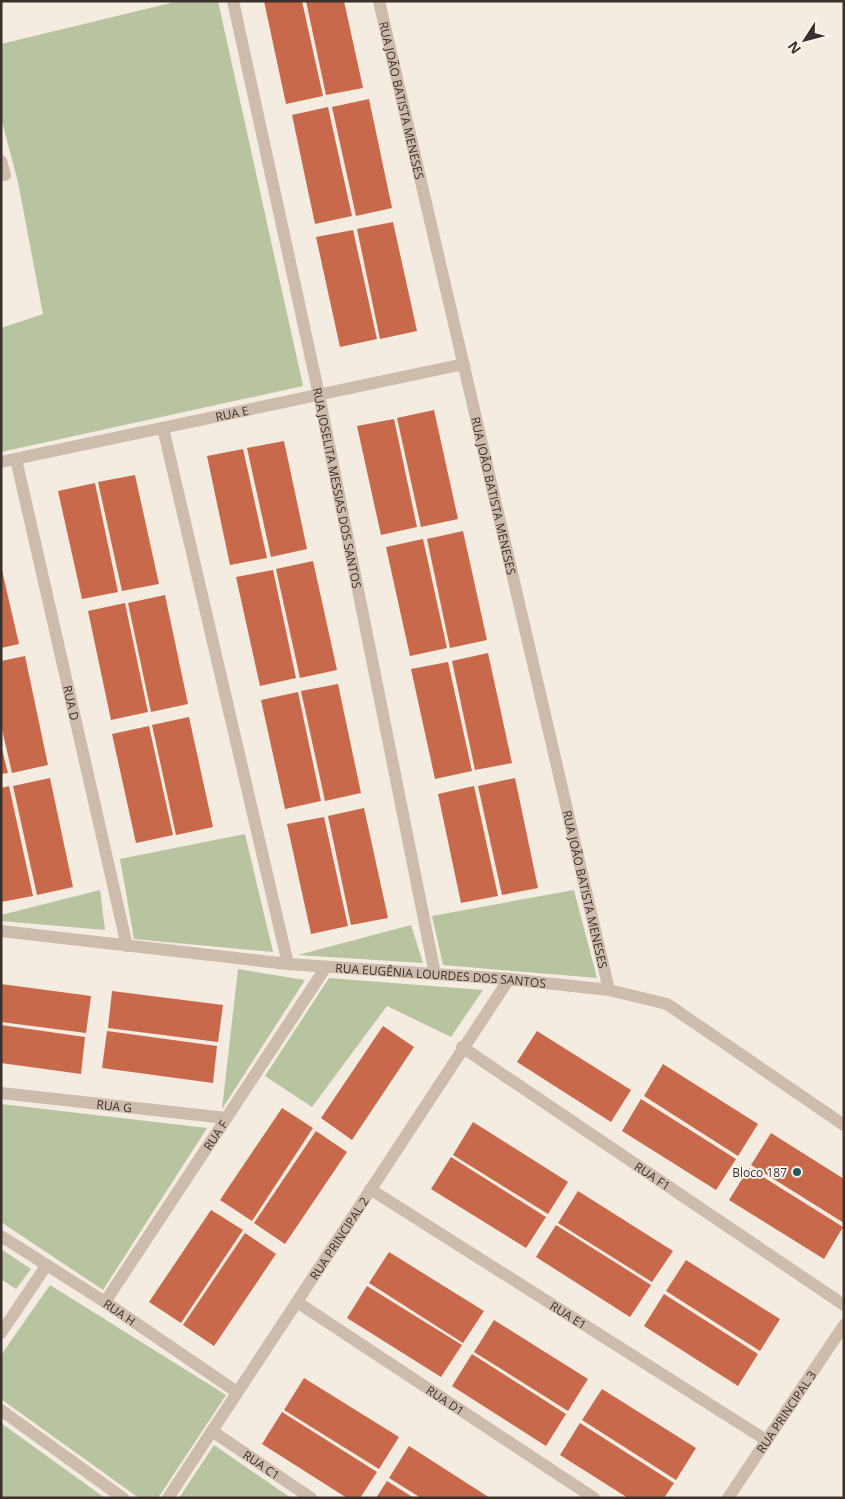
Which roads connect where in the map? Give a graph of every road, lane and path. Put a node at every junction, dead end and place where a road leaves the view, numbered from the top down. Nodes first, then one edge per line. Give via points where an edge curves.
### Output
1 (233, 1) edge
2 (379, 1) edge
3 (1, 161) edge
4 (5, 175) dead end
5 (464, 364) junction
6 (319, 395) junction
7 (163, 428) junction
8 (16, 459) junction
9 (1, 462) edge
10 (1, 931) edge
11 (126, 946) junction
12 (288, 964) junction
13 (326, 967) junction
14 (435, 974) junction
15 (509, 978) junction
16 (609, 990) junction
17 (462, 1047) junction
18 (1, 1094) edge
19 (226, 1118) junction
20 (844, 1125) edge
21 (370, 1189) junction
22 (1, 1236) edge
23 (46, 1266) junction
24 (105, 1302) junction
25 (297, 1302) junction
26 (844, 1305) edge
27 (844, 1325) edge
28 (1, 1333) edge
29 (237, 1392) junction
30 (1, 1410) edge
31 (212, 1430) junction
32 (766, 1440) junction
33 (122, 1498) edge
34 (168, 1498) edge
35 (311, 1498) edge
36 (594, 1498) edge
37 (728, 1498) edge

1 - 6 street, RUA JOSELITA MESSIAS DOS SANTOS
2 - 5 street, RUA JOÃO BATISTA MENESES
3 - 4 street
5 - 6 street, RUA E
5 - 16 street, RUA JOÃO BATISTA MENESES
6 - 7 street, RUA E
6 - 14 street, RUA JOSELITA MESSIAS DOS SANTOS
7 - 8 street, RUA E
7 - 12 street
8 - 9 street, RUA E
8 - 11 street, RUA D
10 - 11 street, RUA EUGÊNIA LOURDES DOS SANTOS
11 - 12 street, RUA EUGÊNIA LOURDES DOS SANTOS
12 - 13 street, RUA EUGÊNIA LOURDES DOS SANTOS
13 - 14 street, RUA EUGÊNIA LOURDES DOS SANTOS
13 - 19 street, RUA F
14 - 15 street, RUA EUGÊNIA LOURDES DOS SANTOS
15 - 16 street, RUA EUGÊNIA LOURDES DOS SANTOS
15 - 17 street, RUA PRINCIPAL 2
16 - 20 street, RUA EUGÊNIA LOURDES DOS SANTOS via 667,1004
17 - 21 street, RUA PRINCIPAL 2
17 - 26 street, RUA F1
18 - 19 street, RUA G
19 - 24 street, RUA F
21 - 25 street, RUA PRINCIPAL 2
21 - 32 street, RUA E1
22 - 23 street, RUA H
23 - 24 street, RUA H
23 - 28 street
24 - 29 street, RUA H
25 - 29 street, RUA PRINCIPAL 2
25 - 36 street, RUA D1
27 - 32 street, RUA PRINCIPAL 3
29 - 31 street, RUA PRINCIPAL 2
30 - 33 street
31 - 34 street, RUA PRINCIPAL 2
31 - 35 street, RUA C1
32 - 37 street, RUA PRINCIPAL 3

